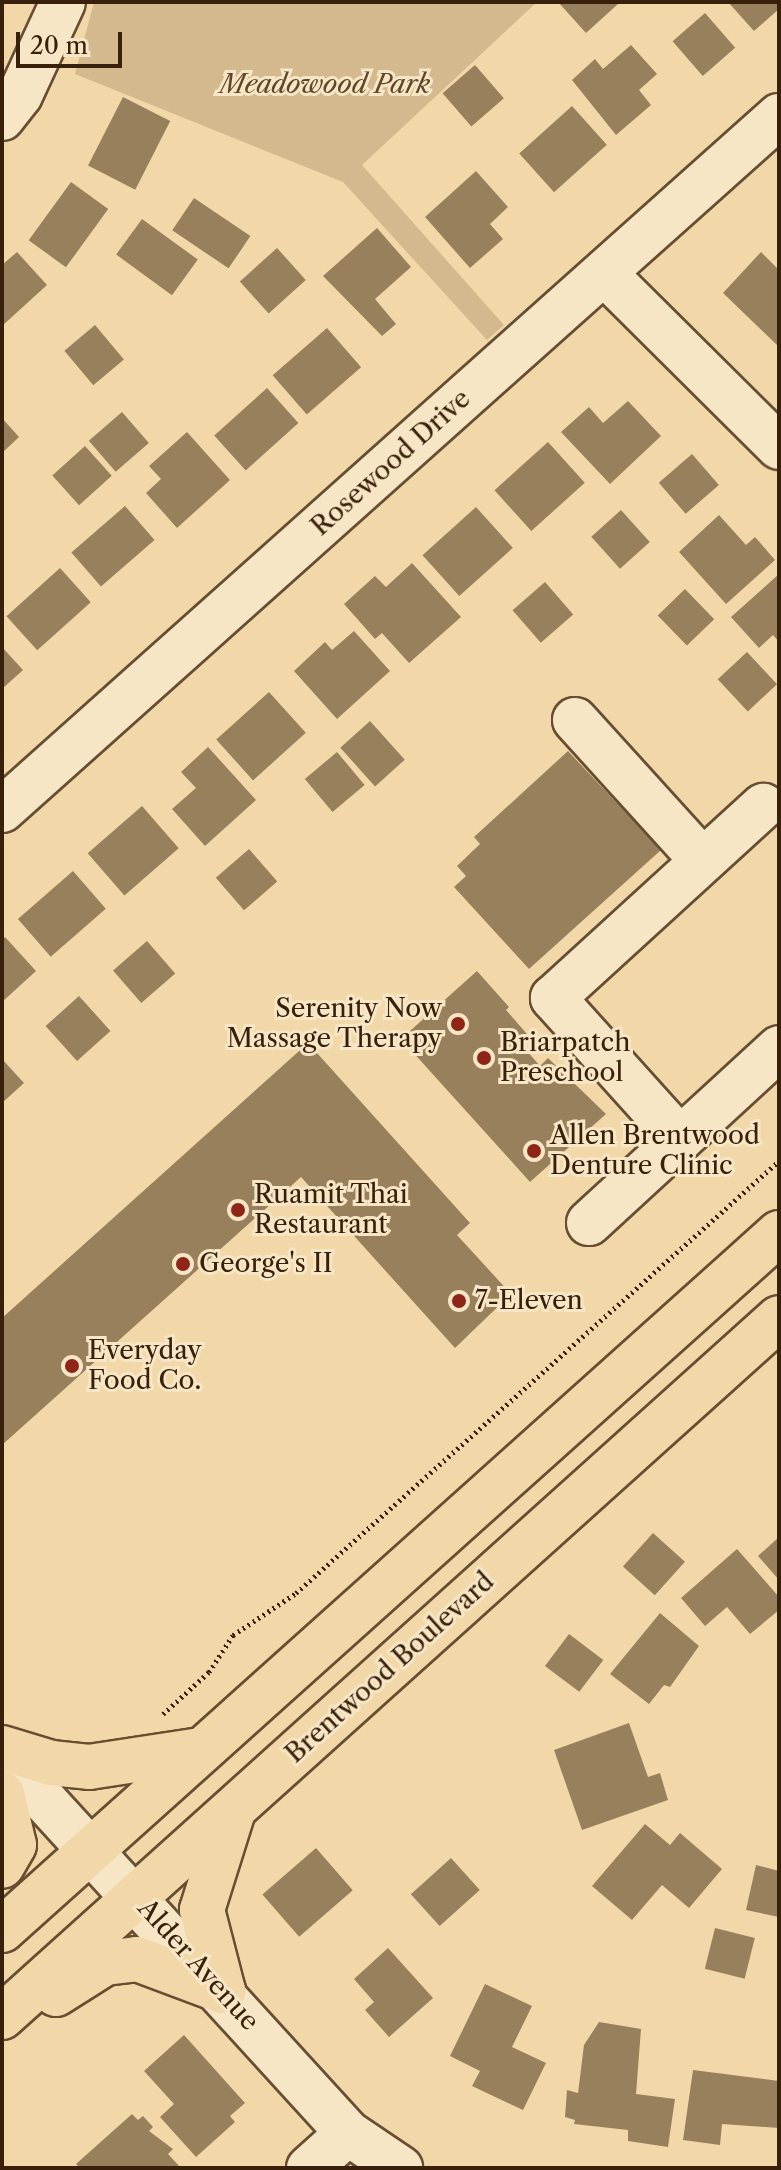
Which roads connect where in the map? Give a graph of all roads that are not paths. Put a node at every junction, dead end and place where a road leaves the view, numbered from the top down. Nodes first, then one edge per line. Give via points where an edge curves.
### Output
1 (63, 2) edge
2 (779, 116) edge
3 (2, 118) edge
4 (604, 273) junction
5 (779, 447) edge
6 (575, 720) dead end
7 (763, 806) dead end
8 (2, 810) edge
9 (703, 861) junction
10 (779, 1048) edge
11 (680, 1139) junction
12 (589, 1223) dead end
13 (779, 1233) edge
14 (779, 1318) edge
15 (2, 1748) edge
16 (201, 1750) junction
17 (2, 1754) edge
18 (2, 1794) edge
19 (235, 1807) junction
20 (92, 1849) junction
21 (2, 1866) edge
22 (137, 1896) junction
23 (2, 1930) edge
24 (223, 1991) junction
25 (2, 2017) edge
26 (2, 2027) edge
27 (348, 2133) junction
28 (309, 2168) edge
29 (400, 2168) edge

1 - 3 street via 20,95
2 - 4 street, Rosewood Drive
4 - 5 street
4 - 8 street, Rosewood Drive
6 - 9 street
7 - 9 street
9 - 11 street via 553,998
10 - 11 street
11 - 12 street
13 - 16 main road
14 - 19 main road, Brentwood Boulevard
15 - 16 main road via 51,1763 89,1767
16 - 20 main road
17 - 20 street, Alder Avenue
18 - 21 main road via 14,1845
19 - 22 main road, Brentwood Boulevard
19 - 24 main road via 202,1910
20 - 22 street, Alder Avenue
20 - 23 main road
22 - 24 street, Alder Avenue
22 - 25 main road, Brentwood Boulevard
24 - 26 main road via 137,1959 105,1963
24 - 27 street, Alder Avenue
27 - 28 street
27 - 29 street, Alder Avenue

